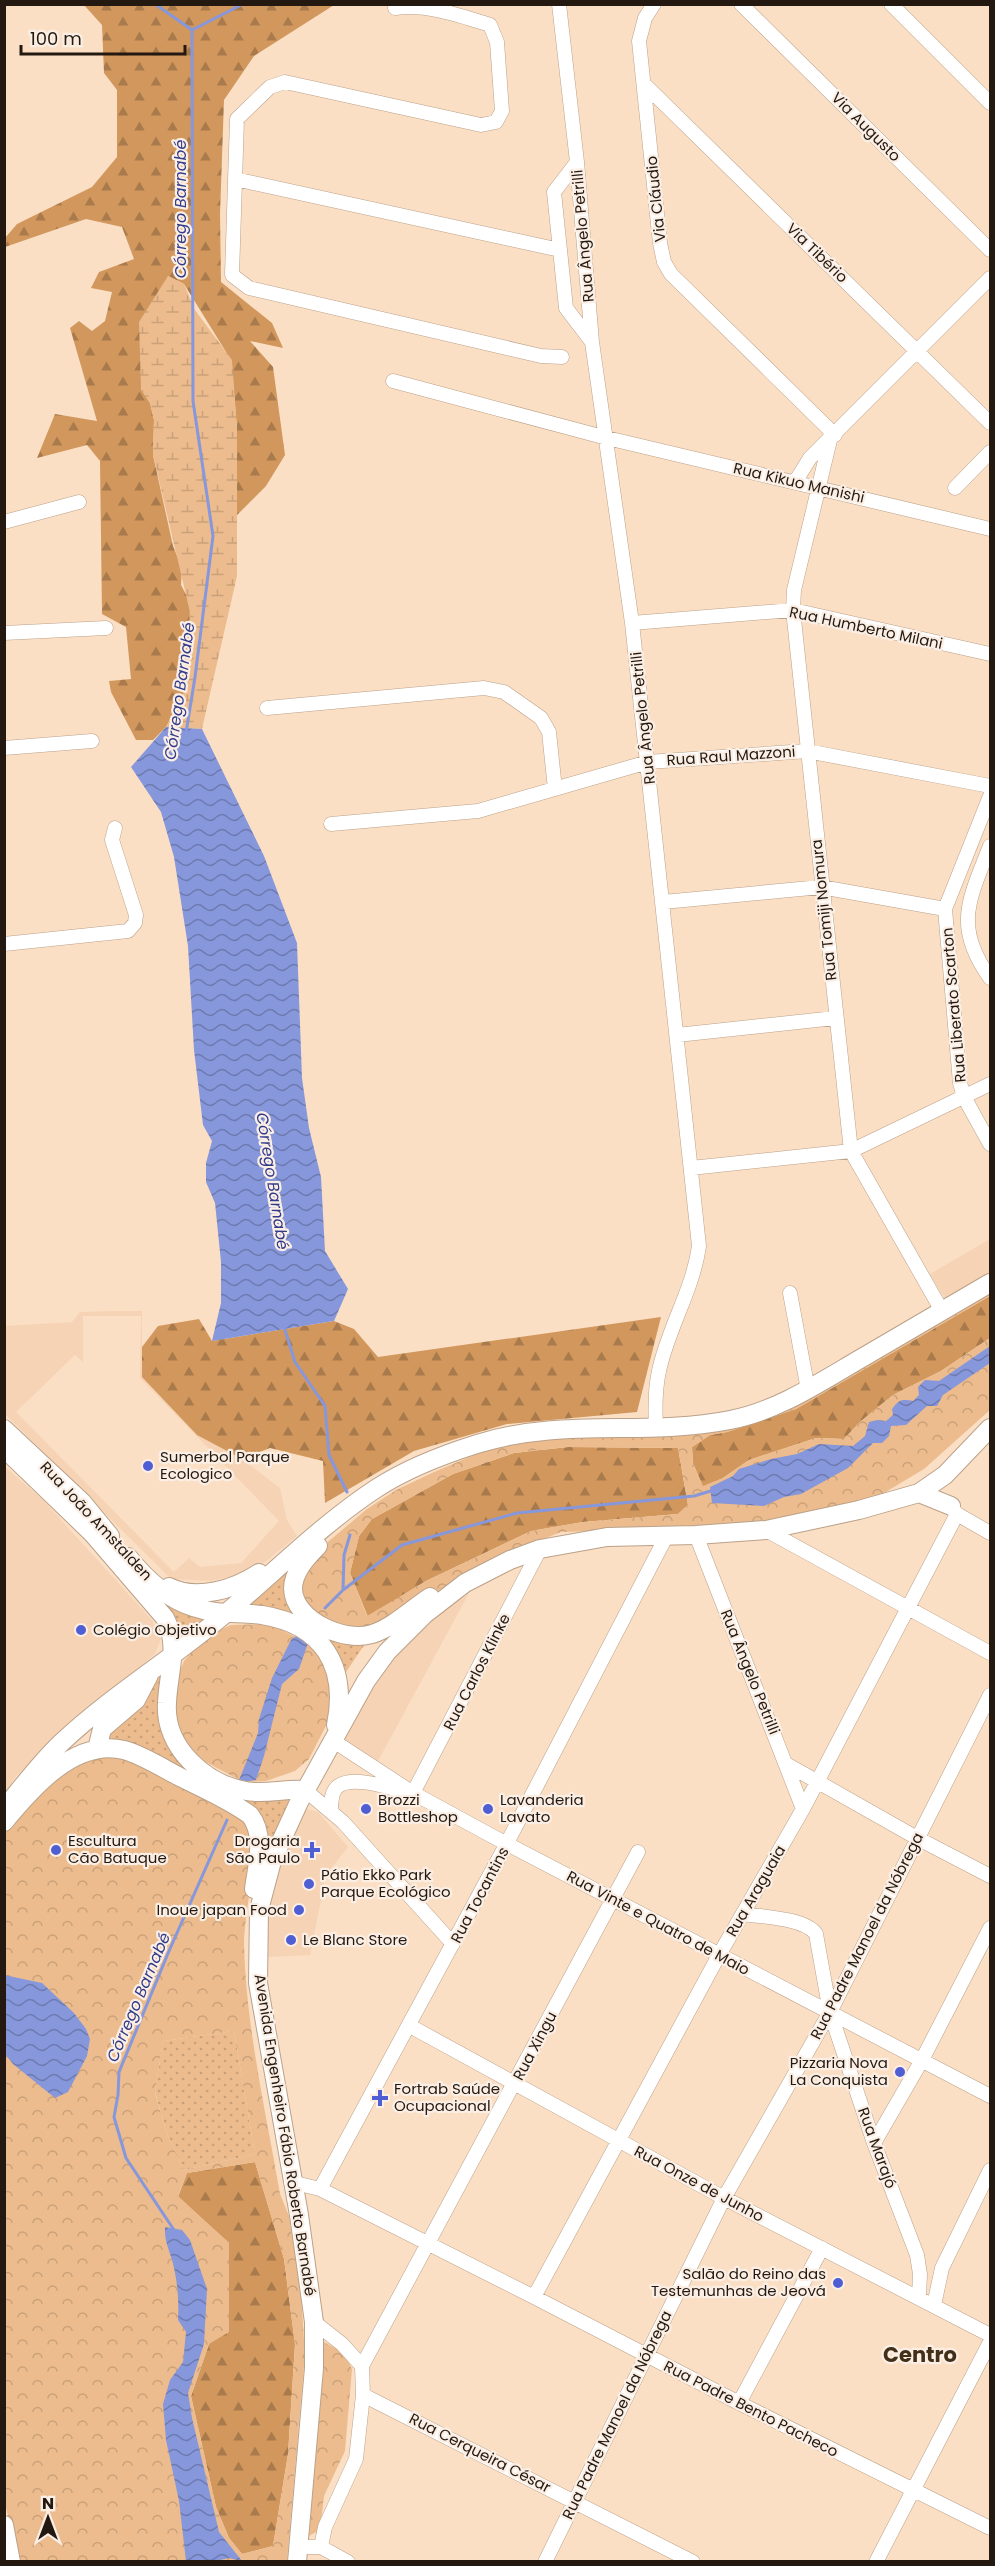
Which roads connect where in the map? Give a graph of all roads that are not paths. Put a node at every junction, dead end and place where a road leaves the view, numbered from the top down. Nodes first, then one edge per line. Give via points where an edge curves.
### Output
1 (559, 4) edge
2 (654, 4) edge
3 (741, 4) edge
4 (891, 4) edge
5 (395, 8) dead end
6 (644, 84) junction
7 (990, 103) edge
8 (577, 162) junction
9 (235, 179) junction
10 (560, 250) junction
11 (990, 250) edge
12 (990, 278) edge
13 (592, 342) junction
14 (917, 351) junction
15 (562, 357) dead end
16 (393, 381) dead end
17 (990, 423) edge
18 (832, 437) junction
19 (607, 438) junction
20 (990, 452) edge
21 (795, 482) junction
22 (818, 488) junction
23 (955, 488) dead end
24 (79, 502) dead end
25 (4, 522) edge
26 (990, 529) edge
27 (793, 610) junction
28 (632, 623) junction
29 (106, 628) dead end
30 (4, 633) edge
31 (990, 654) edge
32 (267, 708) dead end
33 (92, 741) dead end
34 (4, 748) edge
35 (807, 751) junction
36 (648, 762) junction
37 (990, 786) edge
38 (555, 789) junction
39 (990, 796) edge
40 (331, 824) dead end
41 (115, 828) dead end
42 (990, 846) edge
43 (821, 887) junction
44 (663, 902) junction
45 (945, 909) junction
46 (4, 944) edge
47 (990, 978) edge
48 (835, 1018) junction
49 (677, 1035) junction
50 (990, 1084) edge
51 (964, 1097) junction
52 (990, 1144) edge
53 (851, 1151) junction
54 (691, 1168) junction
55 (990, 1283) edge
56 (790, 1293) dead end
57 (942, 1311) junction
58 (808, 1390) junction
59 (656, 1427) junction
60 (990, 1428) edge
61 (4, 1429) edge
62 (4, 1448) edge
63 (945, 1475) junction
64 (919, 1492) junction
65 (954, 1510) junction
66 (344, 1512) junction
67 (766, 1530) junction
68 (990, 1533) edge
69 (667, 1535) junction
70 (696, 1535) junction
71 (540, 1549) junction
72 (292, 1555) junction
73 (138, 1569) junction
74 (465, 1583) junction
75 (201, 1593) junction
76 (907, 1609) junction
77 (227, 1613) junction
78 (990, 1653) edge
79 (173, 1654) junction
80 (150, 1671) junction
81 (990, 1695) edge
82 (332, 1740) junction
83 (97, 1749) junction
84 (788, 1765) junction
85 (817, 1781) junction
86 (305, 1790) junction
87 (413, 1793) junction
88 (4, 1809) edge
89 (803, 1809) junction
90 (330, 1810) junction
91 (4, 1821) edge
92 (917, 1838) junction
93 (507, 1844) junction
94 (638, 1852) dead end
95 (990, 1876) edge
96 (613, 1899) junction
97 (744, 1914) junction
98 (990, 1928) edge
99 (453, 1944) junction
100 (719, 1955) junction
101 (259, 1991) junction
102 (830, 2012) junction
103 (410, 2026) junction
104 (922, 2060) junction
105 (515, 2083) junction
106 (990, 2096) edge
107 (619, 2141) junction
108 (874, 2143) junction
109 (990, 2170) edge
110 (291, 2182) junction
111 (320, 2189) junction
112 (724, 2198) junction
113 (428, 2244) junction
114 (822, 2248) junction
115 (534, 2296) junction
116 (920, 2297) junction
117 (933, 2305) junction
118 (314, 2322) junction
119 (990, 2335) edge
120 (990, 2342) edge
121 (646, 2355) junction
122 (362, 2366) junction
123 (363, 2394) junction
124 (739, 2403) junction
125 (914, 2492) junction
126 (574, 2500) junction
127 (4, 2525) edge
128 (990, 2528) edge
129 (321, 2547) junction
130 (298, 2554) edge
131 (11, 2562) edge
132 (348, 2562) edge
133 (545, 2562) edge
134 (693, 2562) edge
135 (876, 2562) edge

1 - 8 street, Rua Ângelo Petrilli
2 - 6 street, Via Cláudio via 645,18 639,41
3 - 11 street, Via Augusto
4 - 7 street
5 - 9 street via 409,6 490,25 497,42 502,111 496,122 481,125 285,82 270,87 237,119
6 - 14 street, Via Tibério
6 - 18 street, Via Cláudio via 664,262 671,274
8 - 10 street via 554,192
8 - 13 street, Rua Ângelo Petrilli
9 - 10 street
9 - 15 street via 232,275 249,288 541,356
10 - 13 street via 566,308
12 - 14 street
13 - 19 street, Rua Ângelo Petrilli
14 - 17 street, Via Tibério
14 - 18 street
16 - 19 street, Rua Kikuo Manishi
18 - 21 street via 810,458
18 - 22 street, Rua Tomiji Nomura
19 - 21 street, Rua Kikuo Manishi
19 - 28 street, Rua Ângelo Petrilli
20 - 23 street
21 - 22 street, Rua Kikuo Manishi
22 - 26 street, Rua Kikuo Manishi
22 - 27 street, Rua Tomiji Nomura via 794,590
24 - 25 street
27 - 28 street, Rua Humberto Milani
27 - 31 street, Rua Humberto Milani
27 - 35 street, Rua Tomiji Nomura
28 - 36 street, Rua Ângelo Petrilli
29 - 30 street
32 - 38 street via 484,688 504,692 541,718 549,732
33 - 34 street
35 - 36 street, Rua Raul Mazzoni
35 - 37 street, Rua Raul Mazzoni
35 - 43 street, Rua Tomiji Nomura
36 - 38 street, Rua Raul Mazzoni
36 - 44 street, Rua Ângelo Petrilli
38 - 40 street, Rua Raul Mazzoni via 478,811
39 - 45 street, Rua Liberato Scarton
41 - 46 street via 112,840 136,915 128,931
42 - 47 street via 970,897 967,917 976,958
43 - 44 street
43 - 45 street
43 - 48 street, Rua Tomiji Nomura
44 - 49 street, Rua Ângelo Petrilli
45 - 51 street, Rua Liberato Scarton
48 - 49 street
48 - 53 street, Rua Tomiji Nomura
49 - 54 street, Rua Ângelo Petrilli
50 - 51 street
51 - 52 street, Rua Liberato Scarton
51 - 53 street
53 - 54 street
53 - 57 street, Rua Tomiji Nomura
54 - 59 street, Rua Ângelo Petrilli via 699,1246 696,1267 659,1369
55 - 57 main road
56 - 58 street
57 - 58 main road
58 - 59 main road via 734,1420
59 - 66 main road via 579,1427 504,1436 423,1463 377,1488
60 - 63 main road, Avenida Engenheiro Fábio Roberto Barnabé
61 - 73 main road, Rua João Amstalden via 82,1502
62 - 79 main road, Rua João Amstalden via 92,1533 155,1606 171,1630
63 - 64 main road, Avenida Engenheiro Fábio Roberto Barnabé
63 - 65 main road
64 - 65 main road
64 - 67 main road, Avenida Engenheiro Fábio Roberto Barnabé via 859,1510
65 - 68 street
65 - 76 street, Rua Araguaia
66 - 72 main road
66 - 74 main road via 336,1529 303,1562 293,1588 305,1614 326,1629 348,1636 372,1634 430,1596
67 - 70 main road, Avenida Engenheiro Fábio Roberto Barnabé
67 - 76 street
69 - 70 main road, Avenida Engenheiro Fábio Roberto Barnabé
69 - 71 main road, Avenida Engenheiro Fábio Roberto Barnabé via 607,1537
69 - 93 street, Rua Tocantins
70 - 84 street, Rua Ângelo Petrilli
71 - 74 main road, Avenida Engenheiro Fábio Roberto Barnabé
71 - 87 street, Rua Carlos Klinke
72 - 75 main road via 244,1583
72 - 77 main road
73 - 75 main road via 172,1589
73 - 77 main road, Rua João Amstalden via 177,1600 200,1610
74 - 82 main road, Avenida Engenheiro Fábio Roberto Barnabé via 425,1614 387,1652
75 - 77 main road
76 - 78 street
76 - 85 street, Rua Araguaia
77 - 79 main road
77 - 82 main road via 259,1615 290,1623 324,1647 336,1669 339,1689 340,1705
79 - 80 main road
79 - 86 main road via 166,1706 174,1736 188,1759 203,1773 244,1791
80 - 83 main road via 136,1700 102,1729
80 - 88 main road via 61,1743
81 - 92 street, Rua Padre Manoel da Nóbrega
82 - 86 main road, Avenida Engenheiro Fábio Roberto Barnabé
82 - 87 street, Rua Vinte e Quatro de Maio
83 - 91 main road via 52,1773
83 - 101 main road via 132,1753 240,1808 255,1822 259,1849 249,1958 251,1979
84 - 85 street
84 - 89 street, Rua Ângelo Petrilli
85 - 89 street, Rua Araguaia
85 - 92 street
86 - 90 street
86 - 101 main road, Avenida Engenheiro Fábio Roberto Barnabé via 264,1884 258,1933
87 - 90 street via 348,1782 337,1787
87 - 93 street, Rua Vinte e Quatro de Maio
89 - 97 street, Rua Araguaia
90 - 99 street
92 - 95 street
92 - 102 street, Rua Padre Manoel da Nóbrega
93 - 96 street, Rua Vinte e Quatro de Maio
93 - 99 street, Rua Tocantins
94 - 96 street, Rua Xingu
96 - 100 street, Rua Vinte e Quatro de Maio
96 - 105 street, Rua Xingu
97 - 100 street, Rua Araguaia
97 - 102 street, Rua Marajó via 811,1927 818,1942
98 - 104 street
99 - 103 street, Rua Tocantins
100 - 102 street, Rua Vinte e Quatro de Maio
100 - 107 street, Rua Araguaia
101 - 110 main road, Avenida Engenheiro Fábio Roberto Barnabé
102 - 104 street, Rua Vinte e Quatro de Maio
102 - 108 street, Rua Marajó
102 - 112 street, Rua Padre Manoel da Nóbrega
103 - 105 street, Rua Onze de Junho
103 - 111 street, Rua Tocantins
104 - 106 street, Rua Vinte e Quatro de Maio
104 - 108 street
105 - 107 street, Rua Onze de Junho
105 - 113 street, Rua Xingu
107 - 112 street, Rua Onze de Junho
107 - 115 street, Rua Araguaia
108 - 116 street, Rua Marajó via 917,2255
109 - 117 street via 942,2268
110 - 111 street, Rua Padre Bento Pacheco
110 - 118 main road, Avenida Engenheiro Fábio Roberto Barnabé
111 - 113 street, Rua Padre Bento Pacheco
112 - 114 street, Rua Onze de Junho
112 - 121 street, Rua Padre Manoel da Nóbrega
113 - 115 street, Rua Padre Bento Pacheco
113 - 122 street, Rua Xingu
114 - 116 street, Rua Onze de Junho
114 - 124 street
115 - 121 street, Rua Padre Bento Pacheco
116 - 117 street, Rua Onze de Junho
117 - 119 street, Rua Onze de Junho
118 - 122 street
118 - 130 main road, Avenida Engenheiro Fábio Roberto Barnabé via 314,2368
120 - 125 street
121 - 124 street, Rua Padre Bento Pacheco
121 - 126 street, Rua Padre Manoel da Nóbrega
122 - 123 street
123 - 126 street, Rua Cerqueira César
123 - 129 street via 356,2459
124 - 125 street, Rua Padre Bento Pacheco
125 - 128 street, Rua Padre Bento Pacheco
125 - 135 street
126 - 133 street, Rua Padre Manoel da Nóbrega
126 - 134 street, Rua Cerqueira César
127 - 131 main road
129 - 130 street
129 - 132 street

